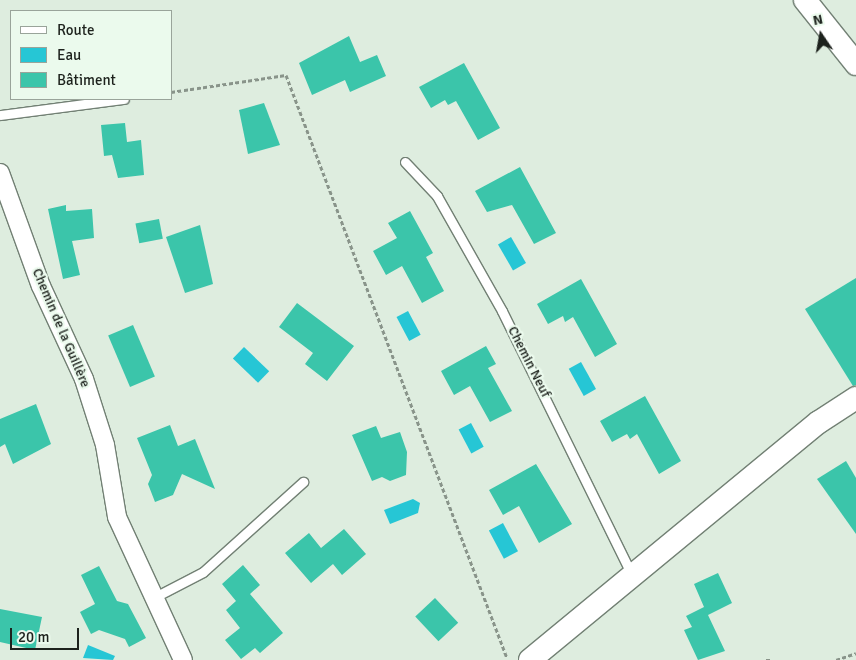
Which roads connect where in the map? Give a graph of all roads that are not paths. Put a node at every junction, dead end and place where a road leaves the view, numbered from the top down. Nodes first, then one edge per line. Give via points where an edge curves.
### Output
1 (805, 0) edge
2 (856, 64) edge
3 (116, 100) edge
4 (0, 115) edge
5 (405, 162) dead end
6 (0, 173) edge
7 (856, 398) edge
8 (303, 482) dead end
9 (632, 575) junction
10 (152, 598) junction
11 (183, 660) edge
12 (530, 660) edge

1 - 2 street
3 - 4 lane
5 - 9 lane, Chemin Neuf via 436,196 502,310
6 - 10 street, Chemin de la Guillère via 41,286 84,378 105,445 117,517
7 - 9 street via 818,422
8 - 10 lane via 203,572
9 - 12 street
10 - 11 street, Chemin de la Guillère

